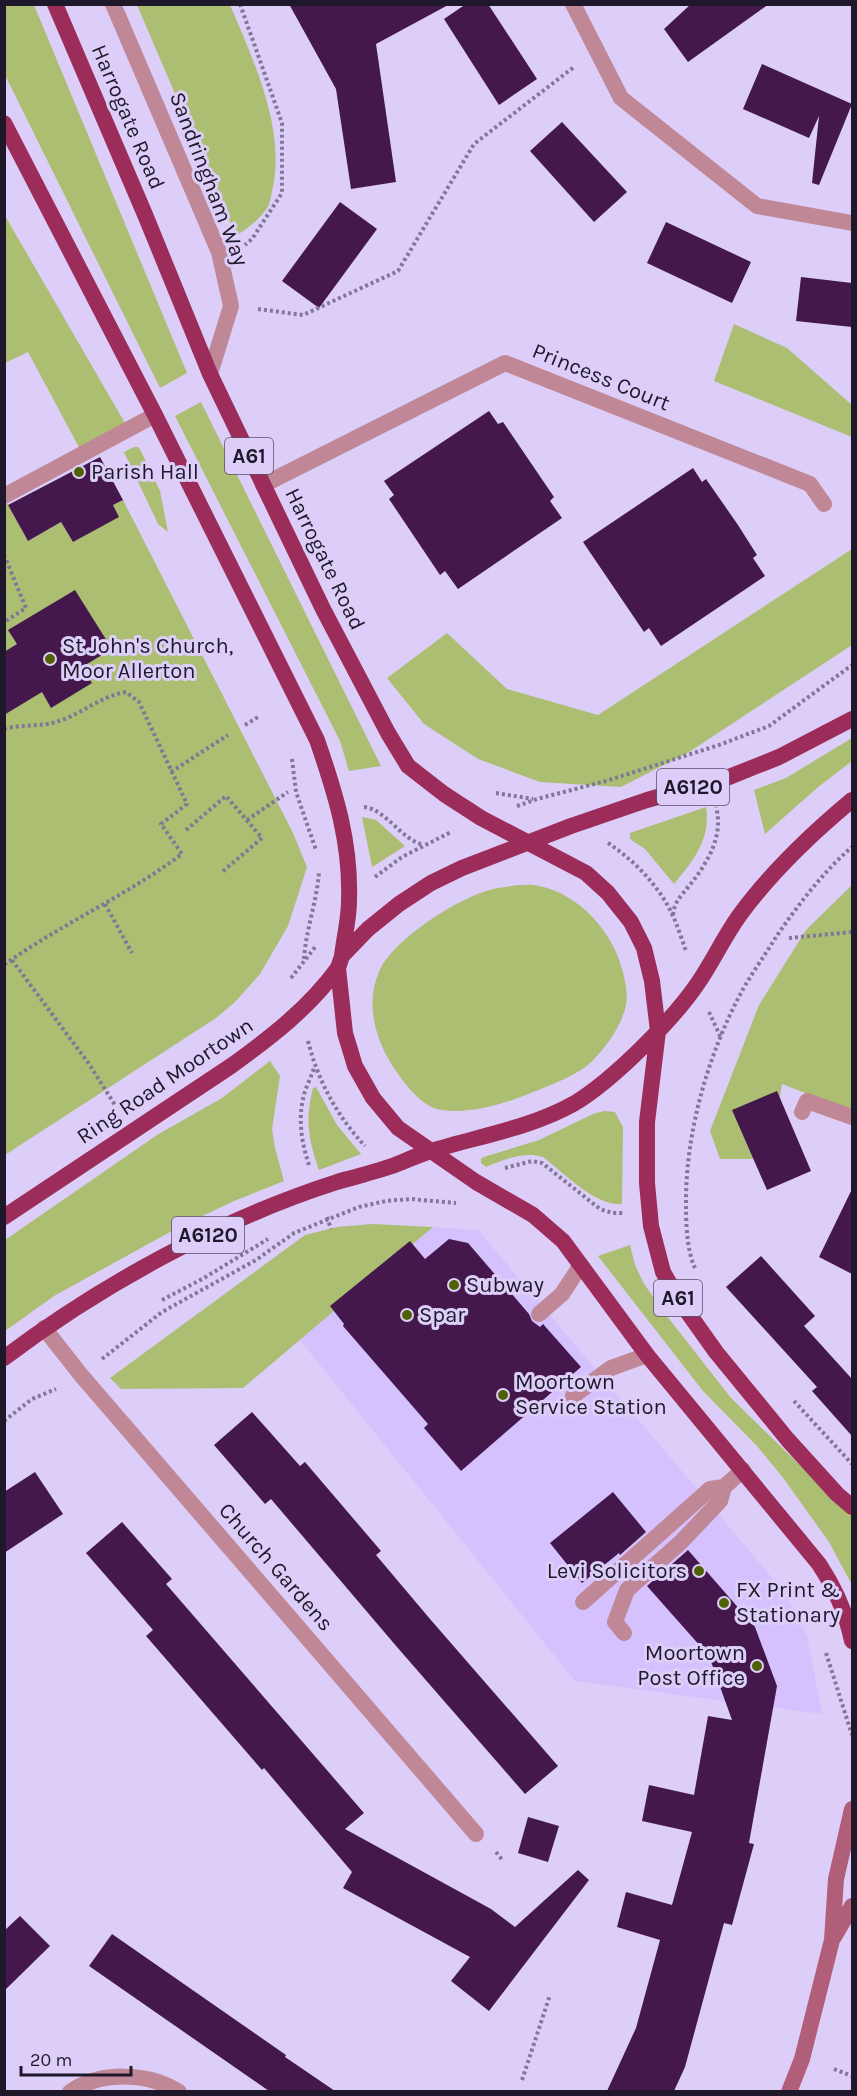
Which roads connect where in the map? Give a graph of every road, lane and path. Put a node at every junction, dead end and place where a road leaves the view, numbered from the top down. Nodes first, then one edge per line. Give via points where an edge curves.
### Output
1 (55, 4) edge
2 (114, 4) edge
3 (240, 4) edge
4 (573, 4) edge
5 (597, 50) junction
6 (4, 123) edge
7 (852, 223) edge
8 (222, 264) junction
9 (231, 306) junction
10 (210, 374) junction
11 (155, 415) junction
12 (263, 485) junction
13 (4, 496) edge
14 (824, 504) dead end
15 (4, 555) edge
16 (4, 622) edge
17 (852, 665) edge
18 (258, 717) dead end
19 (852, 719) edge
20 (245, 725) dead end
21 (4, 729) edge
22 (228, 735) dead end
23 (293, 766) dead end
24 (171, 772) junction
25 (487, 791) dead end
26 (288, 792) dead end
27 (852, 800) edge
28 (714, 801) dead end
29 (359, 807) dead end
30 (247, 820) junction
31 (571, 826) junction
32 (186, 830) dead end
33 (447, 834) dead end
34 (528, 843) junction
35 (424, 845) junction
36 (852, 847) edge
37 (317, 855) dead end
38 (319, 863) dead end
39 (222, 872) dead end
40 (372, 879) dead end
41 (105, 904) junction
42 (852, 932) edge
43 (789, 938) dead end
44 (132, 953) dead end
45 (305, 954) dead end
46 (12, 960) junction
47 (340, 962) junction
48 (4, 966) edge
49 (658, 1031) junction
50 (307, 1038) dead end
51 (314, 1067) junction
52 (115, 1106) dead end
53 (802, 1112) dead end
54 (852, 1117) edge
55 (369, 1151) dead end
56 (431, 1151) junction
57 (503, 1168) dead end
58 (312, 1173) dead end
59 (464, 1204) dead end
60 (624, 1213) dead end
61 (4, 1217) edge
62 (270, 1238) dead end
63 (580, 1265) junction
64 (697, 1273) dead end
65 (162, 1300) dead end
66 (539, 1314) dead end
67 (44, 1328) junction
68 (647, 1355) junction
69 (4, 1358) edge
70 (81, 1375) junction
71 (573, 1395) dead end
72 (792, 1399) dead end
73 (4, 1421) edge
74 (852, 1464) edge
75 (743, 1470) junction
76 (724, 1487) junction
77 (852, 1507) edge
78 (583, 1602) dead end
79 (624, 1633) dead end
80 (852, 1641) edge
81 (832, 1676) dead end
82 (852, 1735) edge
83 (852, 1809) edge
84 (477, 1834) dead end
85 (852, 1906) edge
86 (832, 1941) junction
87 (550, 1995) dead end
88 (834, 2069) dead end
89 (852, 2076) edge
90 (522, 2080) dead end
91 (70, 2091) edge
92 (179, 2091) edge
93 (789, 2091) edge

1 - 10 highway, Harrogate Road / A61
2 - 8 street, Sandringham Way
3 - 8 path via 282,123 282,193 252,239
4 - 5 street
5 - 7 street via 621,98 757,206
5 - 9 path via 474,144 398,271 303,315
6 - 11 highway
8 - 9 street, Sandringham Way
9 - 10 street, Sandringham Way
10 - 12 highway, Harrogate Road / A61
11 - 13 street
11 - 47 highway via 317,740 336,792 345,837 350,903
12 - 14 street, Princess Court via 505,363 810,484
12 - 34 highway, Harrogate Road / A61 via 323,609 408,766 481,819
15 - 16 path via 26,608
17 - 25 path via 769,726 719,745 537,799
18 - 20 path
19 - 31 highway, A6120 via 729,777
21 - 24 path via 54,723 111,695 126,692 139,702
22 - 24 path
23 - 37 path via 296,792
24 - 41 path via 187,804 160,824 182,854
26 - 30 path
27 - 49 highway via 812,833 778,869 741,914 697,984
28 - 31 path via 719,818 713,848 701,871 674,904 673,915 650,882 620,852
29 - 35 path via 374,809 417,844
30 - 32 path via 226,796
30 - 39 path via 262,838
31 - 34 highway, A6120
33 - 35 path
34 - 47 highway, Ring Road Moortown via 431,883 368,929
34 - 49 highway, Harrogate Road via 586,873 631,922 644,948
35 - 40 path
36 - 64 path via 794,911 742,991 721,1038 696,1112 688,1157 686,1221
38 - 45 path
41 - 44 path
41 - 46 path
42 - 43 path
46 - 48 path
46 - 52 path
47 - 56 highway via 345,1033 355,1066 373,1098 398,1128
47 - 61 highway, Ring Road Moortown via 304,1009 265,1041
49 - 56 highway via 608,1079 574,1103 529,1123
49 - 77 highway, A61 via 647,1122 647,1183 651,1226 663,1272 716,1352 788,1440
50 - 51 path
51 - 55 path via 339,1114
51 - 58 path via 303,1097 300,1122
53 - 54 street via 807,1101
56 - 63 highway, A61 via 533,1215 563,1240
56 - 67 highway, A6120 via 255,1213 163,1258
57 - 60 path via 532,1161 542,1163 600,1209
59 - 70 path via 386,1201 359,1207 294,1233 256,1260 162,1312
62 - 65 path
63 - 66 street via 562,1294
63 - 68 highway, A61
67 - 69 highway, A6120
67 - 70 street, Church Gardens
68 - 71 street via 611,1368
68 - 75 highway, A61
70 - 73 path via 66,1387 32,1399
70 - 84 street, Church Gardens
72 - 74 path
75 - 76 street
75 - 80 highway, A61 via 833,1585
76 - 78 street via 710,1489
76 - 79 street via 720,1501 627,1590 615,1622
81 - 82 path
83 - 86 main road via 836,1879
85 - 86 main road
86 - 93 main road via 802,2059
87 - 90 path
88 - 89 path
91 - 92 street via 98,2078 151,2079

